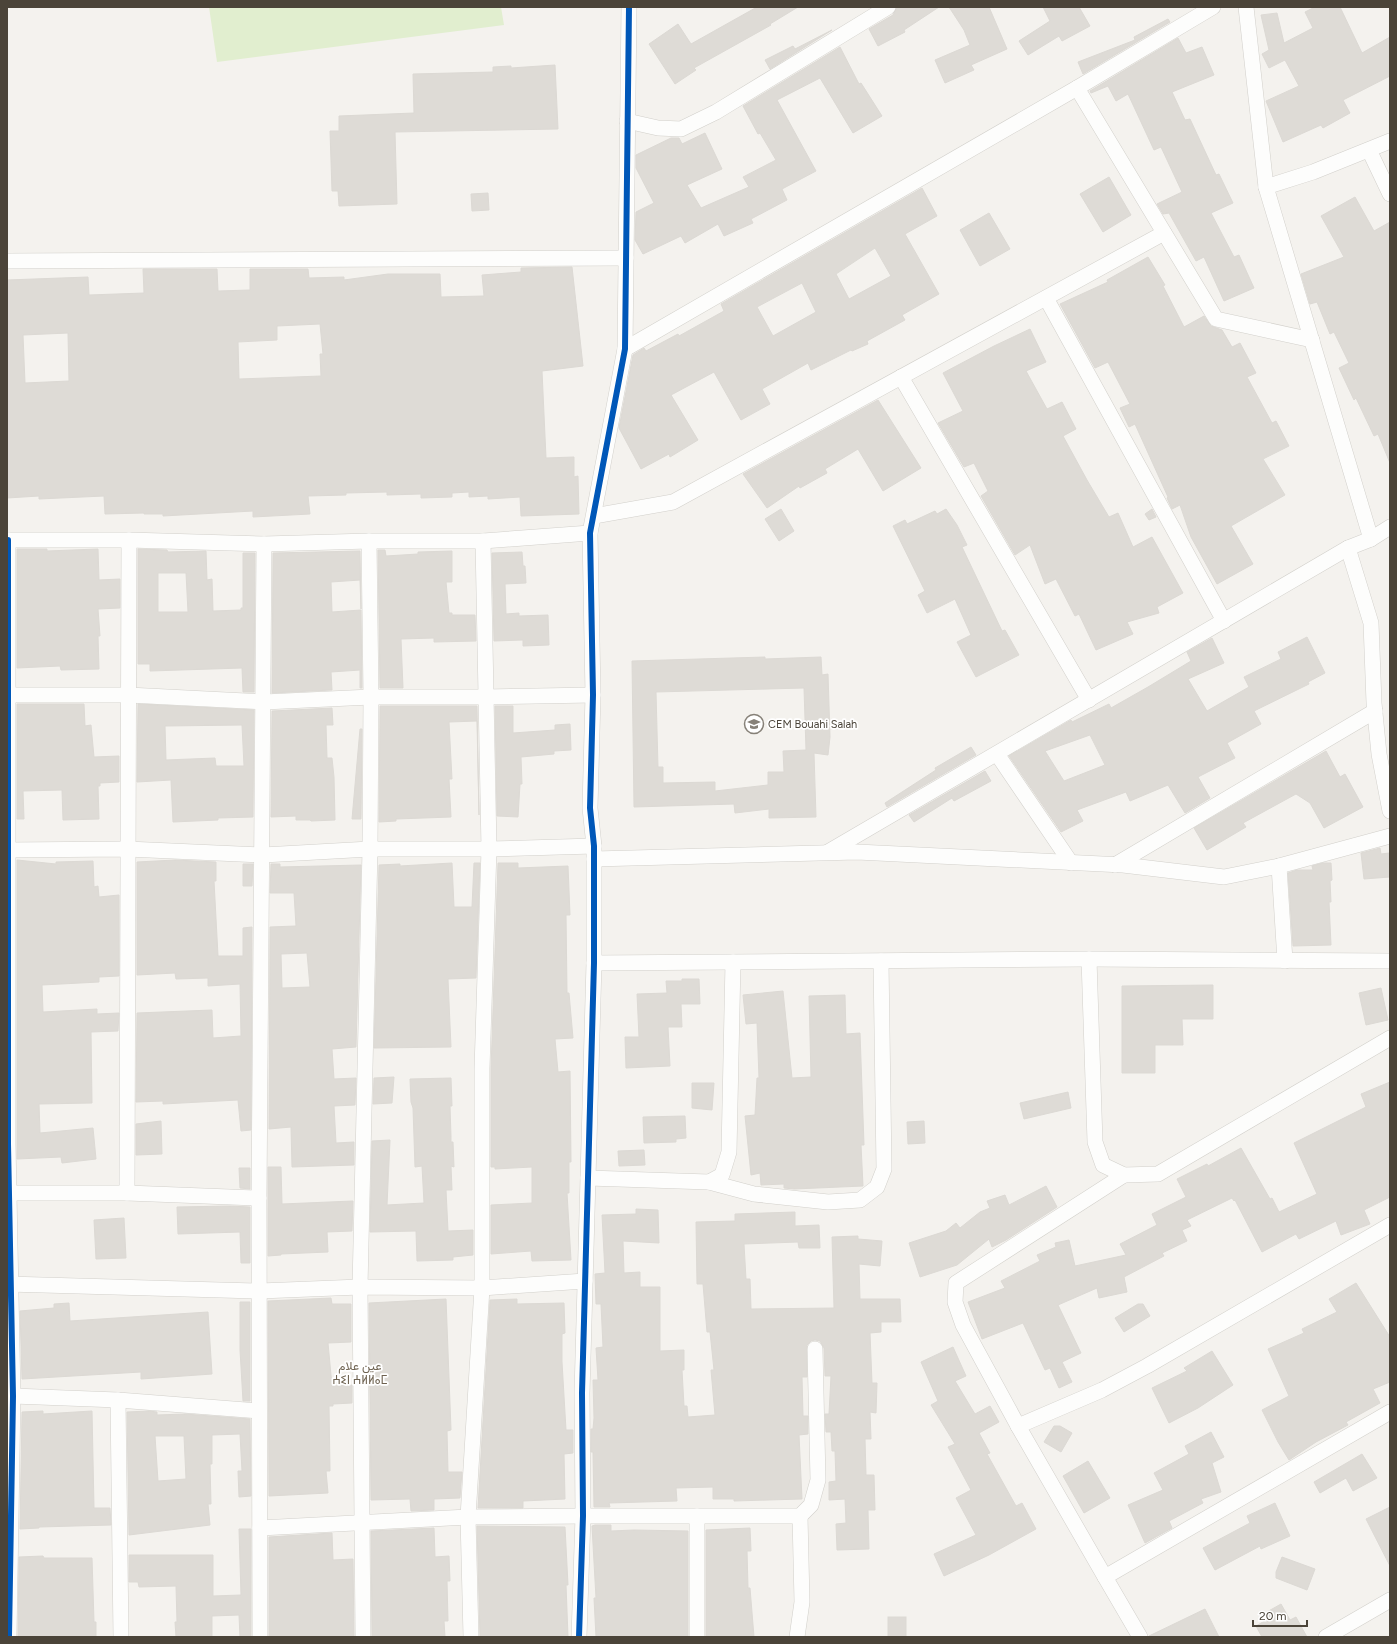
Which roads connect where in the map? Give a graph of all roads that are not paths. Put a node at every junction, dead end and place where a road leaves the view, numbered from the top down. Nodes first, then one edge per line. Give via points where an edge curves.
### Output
1 (629, 7) edge
2 (888, 7) edge
3 (1213, 7) edge
4 (1246, 7) edge
5 (1077, 88) junction
6 (628, 121) junction
7 (1390, 141) edge
8 (1369, 150) junction
9 (1266, 187) junction
10 (1390, 194) edge
11 (1164, 233) junction
12 (626, 258) junction
13 (7, 261) edge
14 (1046, 298) junction
15 (1312, 340) junction
16 (625, 349) junction
17 (901, 378) junction
18 (594, 516) junction
19 (1390, 527) edge
20 (590, 533) junction
21 (1371, 539) junction
22 (8, 540) edge
23 (129, 540) junction
24 (369, 541) junction
25 (483, 541) junction
26 (264, 544) junction
27 (1348, 548) junction
28 (1224, 621) junction
29 (593, 694) junction
30 (8, 695) edge
31 (128, 695) junction
32 (371, 697) junction
33 (486, 697) junction
34 (1089, 700) junction
35 (264, 702) junction
36 (1375, 711) junction
37 (997, 754) junction
38 (1390, 810) edge
39 (1390, 836) edge
40 (370, 849) junction
41 (489, 849) junction
42 (8, 850) edge
43 (127, 850) junction
44 (594, 853) junction
45 (828, 853) junction
46 (263, 855) junction
47 (1072, 863) junction
48 (1115, 865) junction
49 (1279, 866) junction
50 (1088, 959) junction
51 (881, 961) junction
52 (1285, 961) junction
53 (1390, 961) edge
54 (733, 962) junction
55 (594, 963) junction
56 (1390, 1038) edge
57 (1124, 1175) junction
58 (588, 1178) junction
59 (709, 1182) junction
60 (9, 1193) junction
61 (127, 1193) junction
62 (259, 1198) junction
63 (1390, 1225) edge
64 (585, 1281) junction
65 (9, 1284) edge
66 (360, 1287) junction
67 (482, 1288) junction
68 (260, 1292) junction
69 (815, 1349) dead end
70 (13, 1396) junction
71 (118, 1400) junction
72 (259, 1411) junction
73 (1390, 1412) edge
74 (1018, 1426) junction
75 (583, 1516) junction
76 (697, 1516) junction
77 (800, 1516) junction
78 (468, 1518) junction
79 (362, 1523) junction
80 (260, 1528) junction
81 (1105, 1577) junction
82 (1390, 1600) edge
83 (9, 1637) edge
84 (121, 1637) edge
85 (260, 1637) edge
86 (363, 1637) edge
87 (471, 1637) edge
88 (579, 1637) edge
89 (697, 1637) edge
90 (797, 1637) edge
91 (1140, 1637) edge
92 (1326, 1637) edge

1 - 6 street
2 - 6 street via 716,112 681,129 658,128
3 - 5 street
4 - 9 street
5 - 11 street
5 - 16 street
6 - 12 street
7 - 8 street
8 - 9 street
8 - 10 street
9 - 15 street
11 - 14 street
11 - 15 street via 1216,319
12 - 13 street
12 - 16 street
14 - 17 street
14 - 28 street
15 - 21 street
16 - 18 street
17 - 18 street via 673,502
17 - 34 street
18 - 20 street
19 - 21 street
20 - 25 street
20 - 29 street
21 - 27 street
22 - 23 street
22 - 30 street
23 - 26 street
23 - 31 street
24 - 25 street
24 - 26 street
24 - 32 street
25 - 33 street
26 - 35 street
27 - 28 street
27 - 36 street via 1371,623
28 - 34 street
29 - 33 street
29 - 44 street via 590,808
30 - 31 street
30 - 42 street
31 - 35 street
31 - 43 street
32 - 33 street
32 - 35 street
32 - 40 street
33 - 41 street
34 - 37 street
35 - 46 street
36 - 38 street via 1379,754
36 - 48 street
37 - 45 street
37 - 47 street
39 - 49 street
40 - 41 street
40 - 46 street
40 - 66 street
41 - 44 street
41 - 67 street via 482,1069
42 - 43 street
42 - 60 street
43 - 46 street
43 - 61 street
44 - 45 street
44 - 55 street
45 - 47 street via 856,852
46 - 62 street
47 - 48 street
48 - 49 street via 1224,877
49 - 52 street
50 - 51 street
50 - 52 street
50 - 57 street via 1095,1142 1103,1165
51 - 54 street
51 - 59 street via 884,1169 877,1187 860,1200 828,1202 754,1194
52 - 53 street
54 - 55 street
54 - 59 street via 729,1152 722,1175
55 - 58 street
56 - 57 street via 1158,1174
57 - 74 street via 956,1283 955,1302 963,1325
58 - 59 street
58 - 64 street
60 - 61 street
60 - 65 street
61 - 62 street
62 - 68 street
63 - 74 street via 1147,1366 1102,1390
64 - 67 street
64 - 75 street via 582,1392
65 - 68 street
65 - 70 street
66 - 67 street
66 - 68 street
66 - 79 street
67 - 78 street
68 - 72 street
69 - 77 street via 818,1480 811,1505
70 - 71 street
70 - 83 street
71 - 72 street
71 - 84 street
72 - 80 street
73 - 81 street
74 - 81 street
75 - 76 street
75 - 78 street
75 - 88 street
76 - 77 street
76 - 89 street
77 - 90 street via 802,1602
78 - 79 street
78 - 87 street
79 - 80 street
79 - 86 street
80 - 85 street
81 - 91 street
82 - 92 street

